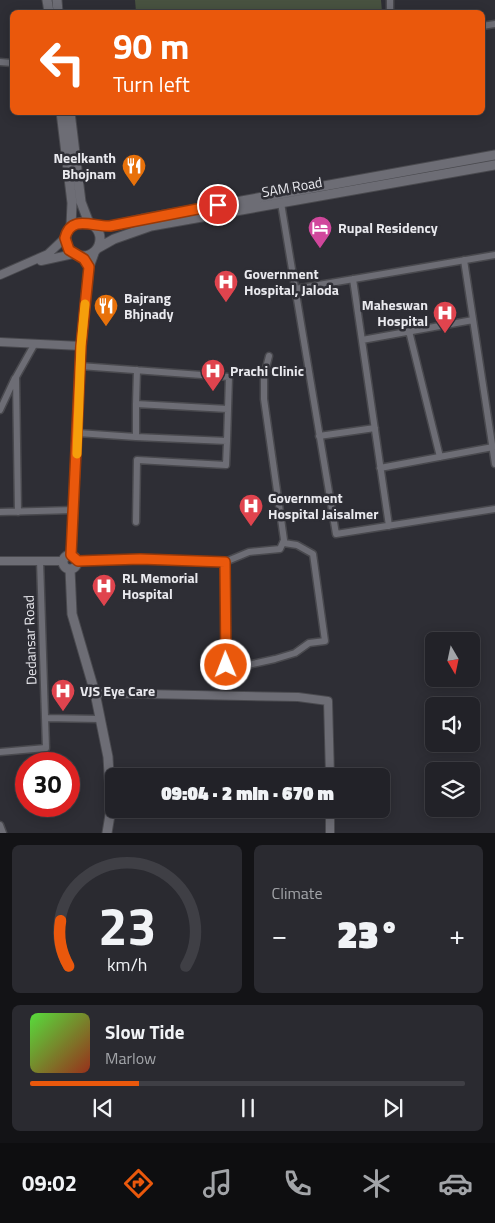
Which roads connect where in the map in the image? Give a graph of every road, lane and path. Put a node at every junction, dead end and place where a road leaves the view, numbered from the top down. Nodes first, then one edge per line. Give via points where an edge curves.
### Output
1 (62, 115) edge
2 (70, 115) edge
3 (495, 155) edge
4 (495, 165) edge
5 (281, 203) junction
6 (91, 225) junction
7 (71, 226) junction
8 (65, 238) junction
9 (96, 250) junction
10 (73, 254) junction
11 (495, 255) edge
12 (464, 260) junction
13 (29, 264) junction
14 (89, 267) junction
15 (0, 275) edge
16 (353, 279) junction
17 (295, 289) junction
18 (473, 320) junction
19 (409, 332) junction
20 (362, 340) junction
21 (0, 342) edge
22 (34, 345) junction
23 (81, 346) junction
24 (270, 356) dead end
25 (80, 366) junction
26 (137, 370) junction
27 (16, 377) junction
28 (136, 404) junction
29 (0, 409) edge
30 (228, 409) junction
31 (375, 428) junction
32 (78, 433) junction
33 (319, 436) junction
34 (136, 437) junction
35 (227, 441) junction
36 (492, 447) junction
37 (440, 457) junction
38 (495, 464) edge
39 (380, 468) junction
40 (495, 509) edge
41 (74, 510) junction
42 (0, 512) edge
43 (18, 512) junction
44 (136, 522) dead end
45 (389, 526) junction
46 (284, 542) junction
47 (71, 559) junction
48 (0, 561) edge
49 (40, 561) junction
50 (225, 562) junction
51 (95, 693) junction
52 (45, 718) junction
53 (100, 719) junction
54 (0, 752) edge
55 (330, 768) edge
56 (330, 818) edge
57 (0, 825) edge
58 (3, 833) edge
59 (106, 833) edge
60 (330, 833) edge

1 - 7 main road via 72,203
2 - 6 main road via 81,202
3 - 6 main road via 110,226
4 - 5 main road, SAM Road
5 - 9 main road, SAM Road via 152,226 114,239
5 - 17 street
6 - 7 main road via 78,223
6 - 9 main road via 100,239
7 - 8 main road
8 - 10 main road
8 - 13 street via 48,254
9 - 10 main road via 84,257
9 - 14 main road
10 - 13 street
10 - 14 main road via 84,259
11 - 12 street
12 - 16 street
12 - 18 street
13 - 15 street
14 - 23 main road
16 - 17 street
16 - 20 street
17 - 33 street
18 - 19 street
18 - 36 street
19 - 20 street
19 - 37 street
20 - 31 street
21 - 22 street
22 - 23 street
22 - 27 street
23 - 25 main road
24 - 46 street via 264,376 264,399
25 - 26 street
25 - 32 main road
26 - 28 street
26 - 30 street via 229,377
27 - 29 street
27 - 43 street
28 - 30 street
28 - 34 street
30 - 35 street
31 - 33 street
31 - 39 street
32 - 34 street
32 - 41 main road
33 - 45 street via 336,534
34 - 35 street
35 - 44 street via 226,465 137,460
36 - 37 street
36 - 38 street
37 - 39 street
39 - 45 street
40 - 45 street
41 - 43 street
41 - 47 main road
42 - 43 street
46 - 50 street via 280,549 249,552
46 - 50 street via 313,554 326,641 310,643 296,653 248,664 226,665
47 - 49 street
47 - 50 street
47 - 51 main road via 76,567 70,569 72,614
48 - 49 street
49 - 52 street, Dedansar Road
51 - 53 main road
51 - 55 street via 298,697 328,701
52 - 53 street
52 - 54 street, Dedansar Road via 46,748
53 - 59 main road via 108,757 111,809
56 - 60 street
57 - 58 street

